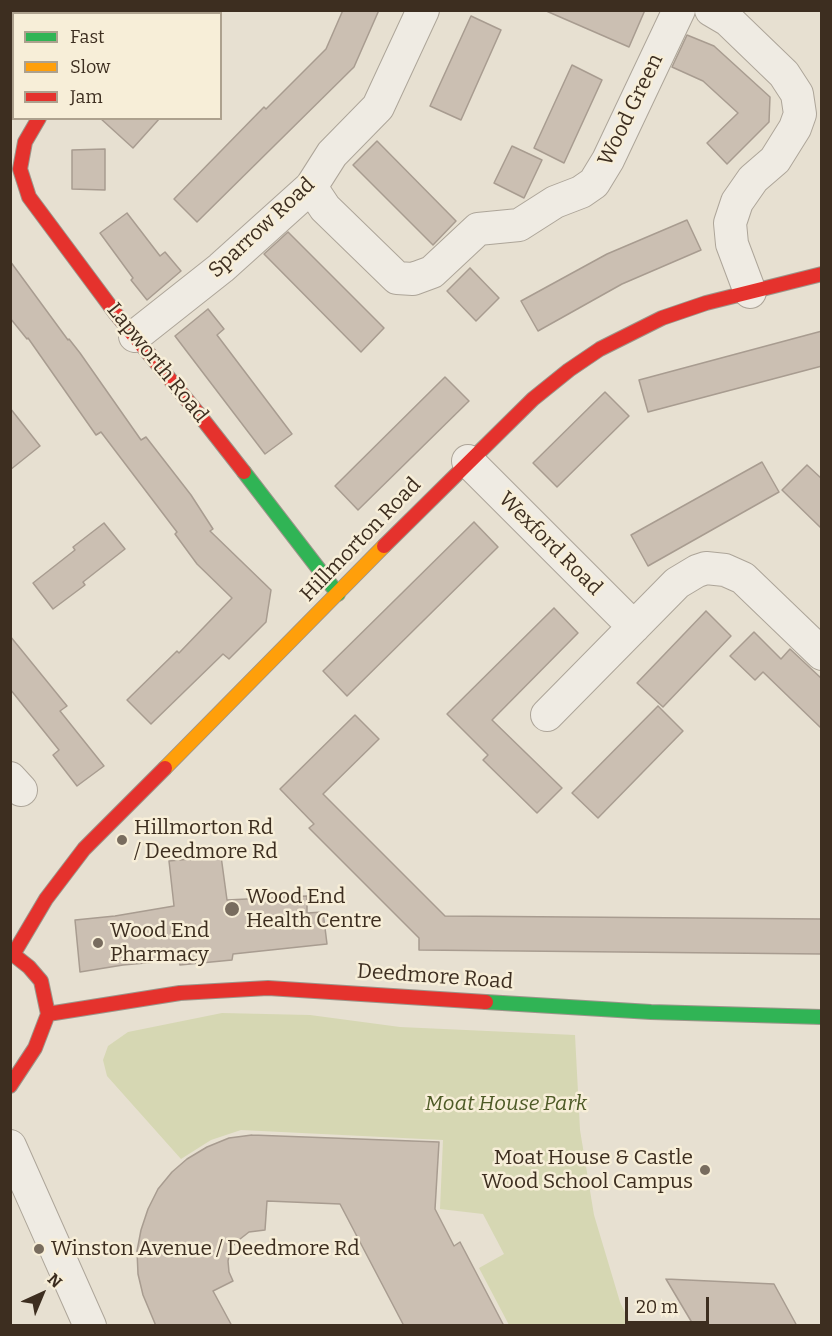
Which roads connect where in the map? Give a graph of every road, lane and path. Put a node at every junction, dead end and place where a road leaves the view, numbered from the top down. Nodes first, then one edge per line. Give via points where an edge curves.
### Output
1 (423, 10) edge
2 (679, 10) edge
3 (711, 10) edge
4 (38, 120) edge
5 (311, 187) junction
6 (822, 274) edge
7 (750, 292) junction
8 (135, 336) junction
9 (468, 461) junction
10 (339, 594) junction
11 (633, 627) junction
12 (822, 654) edge
13 (547, 716) dead end
14 (12, 952) edge
15 (48, 1014) junction
16 (822, 1017) edge
17 (10, 1086) edge
18 (10, 1146) edge
19 (90, 1326) edge

1 - 5 street, Sparrow Road via 378,107 332,154
2 - 5 street, Wood Green via 594,183 519,225 478,229 432,272 413,279 397,278 325,208
3 - 7 street via 728,20 784,75 797,94 800,114 775,160 753,179 737,202 730,224 732,244
4 - 8 street, Lapworth Road via 25,142 20,169 29,197
5 - 8 street, Sparrow Road via 220,268
6 - 7 street, Hillmorton Road
7 - 9 street, Hillmorton Road via 662,318 600,349 533,399
8 - 10 street, Lapworth Road
9 - 10 street, Hillmorton Road
9 - 11 street, Wexford Road
10 - 14 street, Hillmorton Road via 84,849
11 - 12 street via 676,583 697,571 716,569 743,578
11 - 13 street
14 - 15 street via 40,981
15 - 16 street, Deedmore Road via 180,993 268,988 651,1012
15 - 17 street via 35,1048
18 - 19 street

